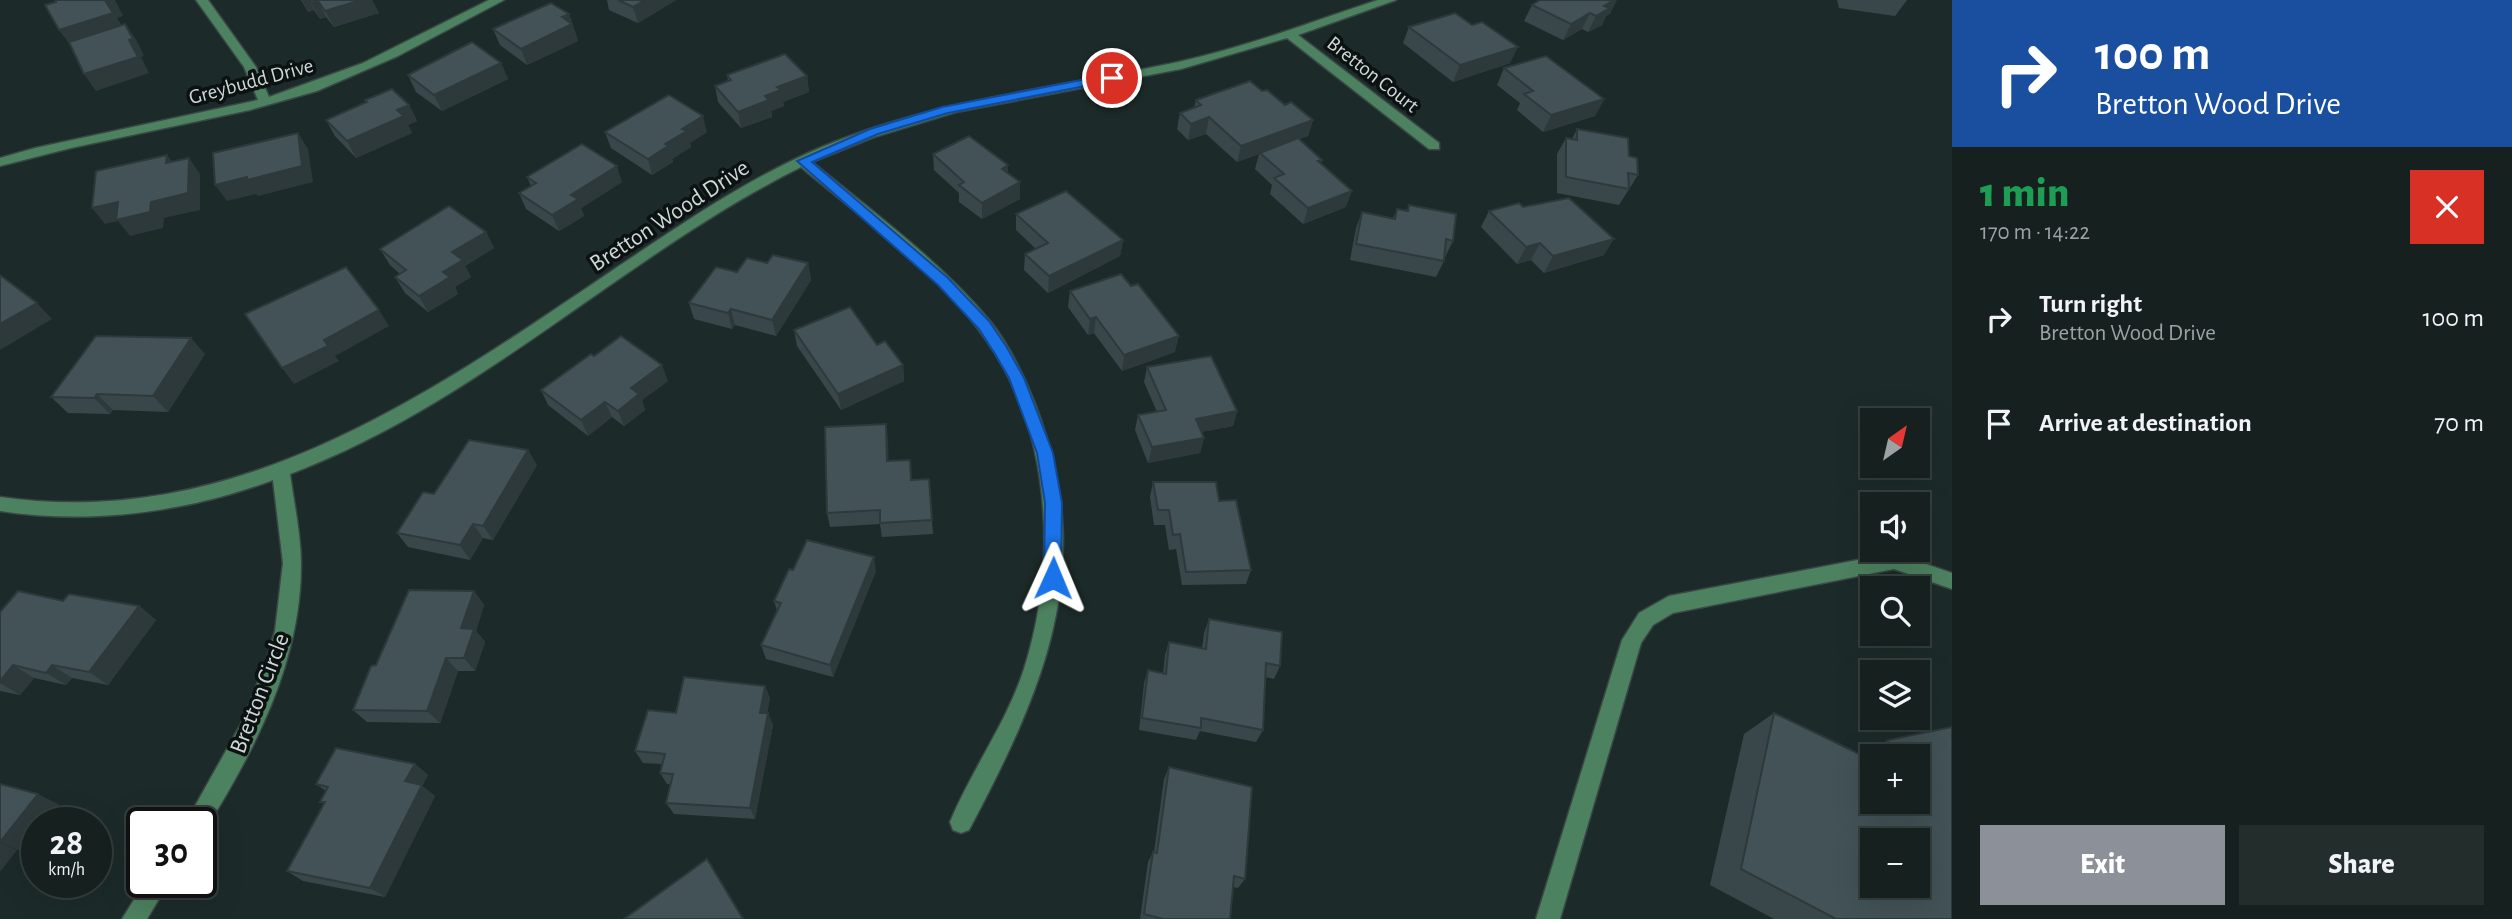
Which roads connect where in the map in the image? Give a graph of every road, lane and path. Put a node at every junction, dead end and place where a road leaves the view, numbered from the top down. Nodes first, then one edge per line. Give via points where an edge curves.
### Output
1 (202, 0) edge
2 (498, 0) edge
3 (1390, 0) edge
4 (1288, 33) junction
5 (265, 102) junction
6 (1434, 146) dead end
7 (803, 161) junction
8 (0, 162) edge
9 (281, 471) junction
10 (0, 505) edge
11 (1952, 581) edge
12 (206, 807) edge
13 (961, 822) dead end
14 (148, 898) edge
15 (134, 919) edge
16 (1548, 919) edge

1 - 5 street via 250,67
2 - 5 street, Greybudd Drive via 352,73
3 - 4 street, Bretton Wood Drive
4 - 6 street, Bretton Court
4 - 7 street, Bretton Wood Drive via 1183,64 946,110
5 - 8 street, Greybudd Drive
7 - 9 street, Bretton Wood Drive via 712,210 417,408 365,437
7 - 13 street via 943,282 984,325 1016,378 1045,453 1054,503 1054,554 1042,639 1017,713
9 - 10 street, Bretton Wood Drive via 219,490 124,506 57,510
9 - 12 street, Bretton Circle via 292,564 286,623 248,735
11 - 16 street via 1894,561 1669,606 1646,619 1632,640
14 - 15 street

